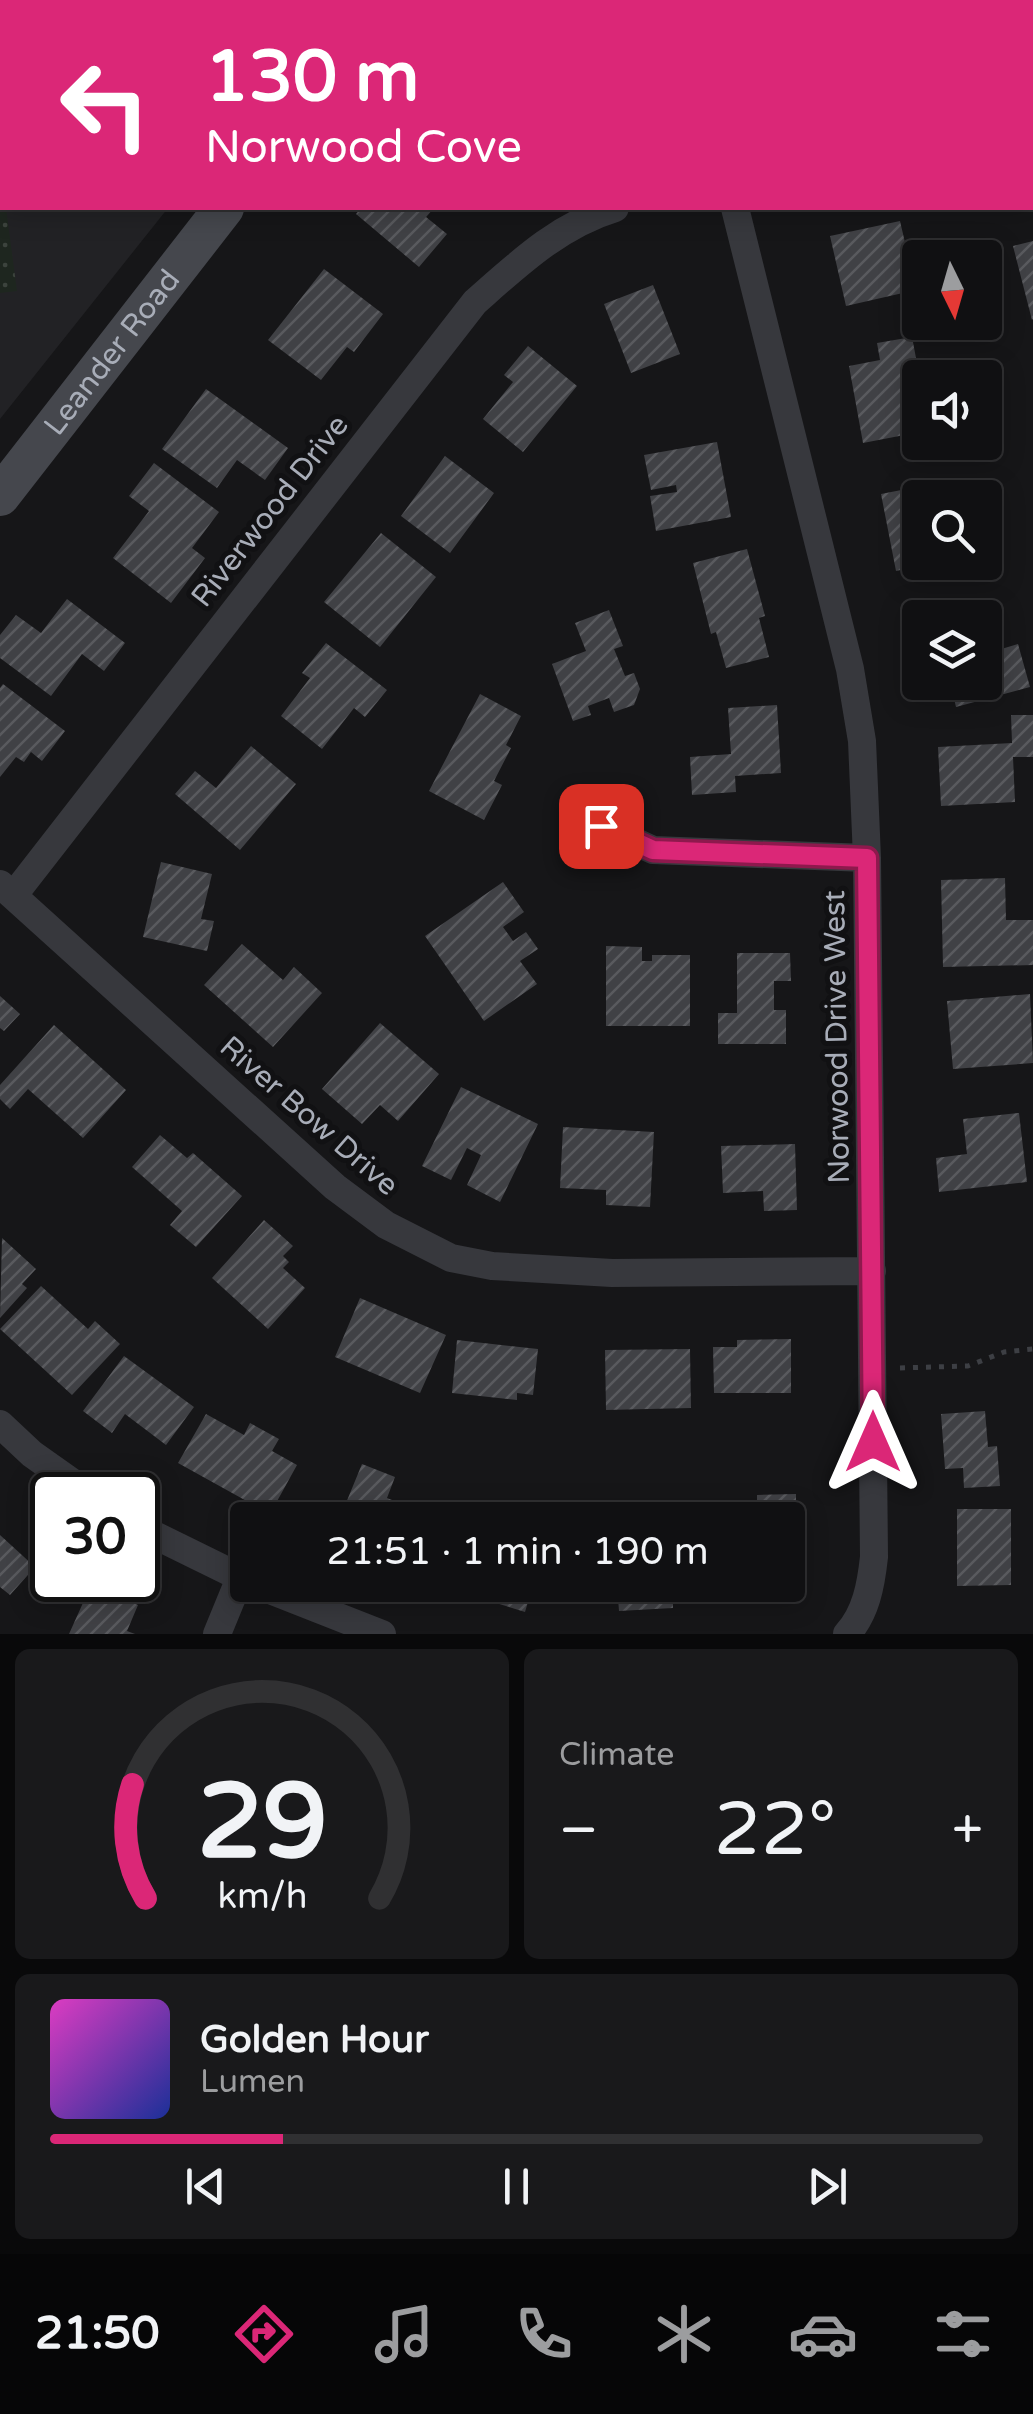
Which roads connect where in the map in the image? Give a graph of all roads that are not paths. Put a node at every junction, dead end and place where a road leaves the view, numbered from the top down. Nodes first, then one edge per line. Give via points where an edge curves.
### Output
1 (222, 210) edge
2 (608, 210) edge
3 (735, 210) edge
4 (0, 496) edge
5 (601, 826) dead end
6 (867, 858) junction
7 (6, 890) edge
8 (872, 1271) junction
9 (0, 1424) edge
10 (57, 1472) edge
11 (160, 1538) edge
12 (230, 1572) edge
13 (236, 1602) edge
14 (301, 1602) edge
15 (217, 1634) edge
16 (382, 1634) edge
17 (847, 1634) edge

1 - 4 main road, Leander Road
2 - 7 street, Riverwood Drive via 534,250 475,302
3 - 6 street, Norwood Drive West via 850,669 862,741
5 - 6 street via 653,850
6 - 8 street, Norwood Drive West
7 - 8 street, River Bow Drive via 335,1187 386,1225 451,1258 612,1273
8 - 17 street, Norwood Drive West via 874,1557 866,1601
9 - 10 street
11 - 12 street
13 - 15 street
14 - 16 street

